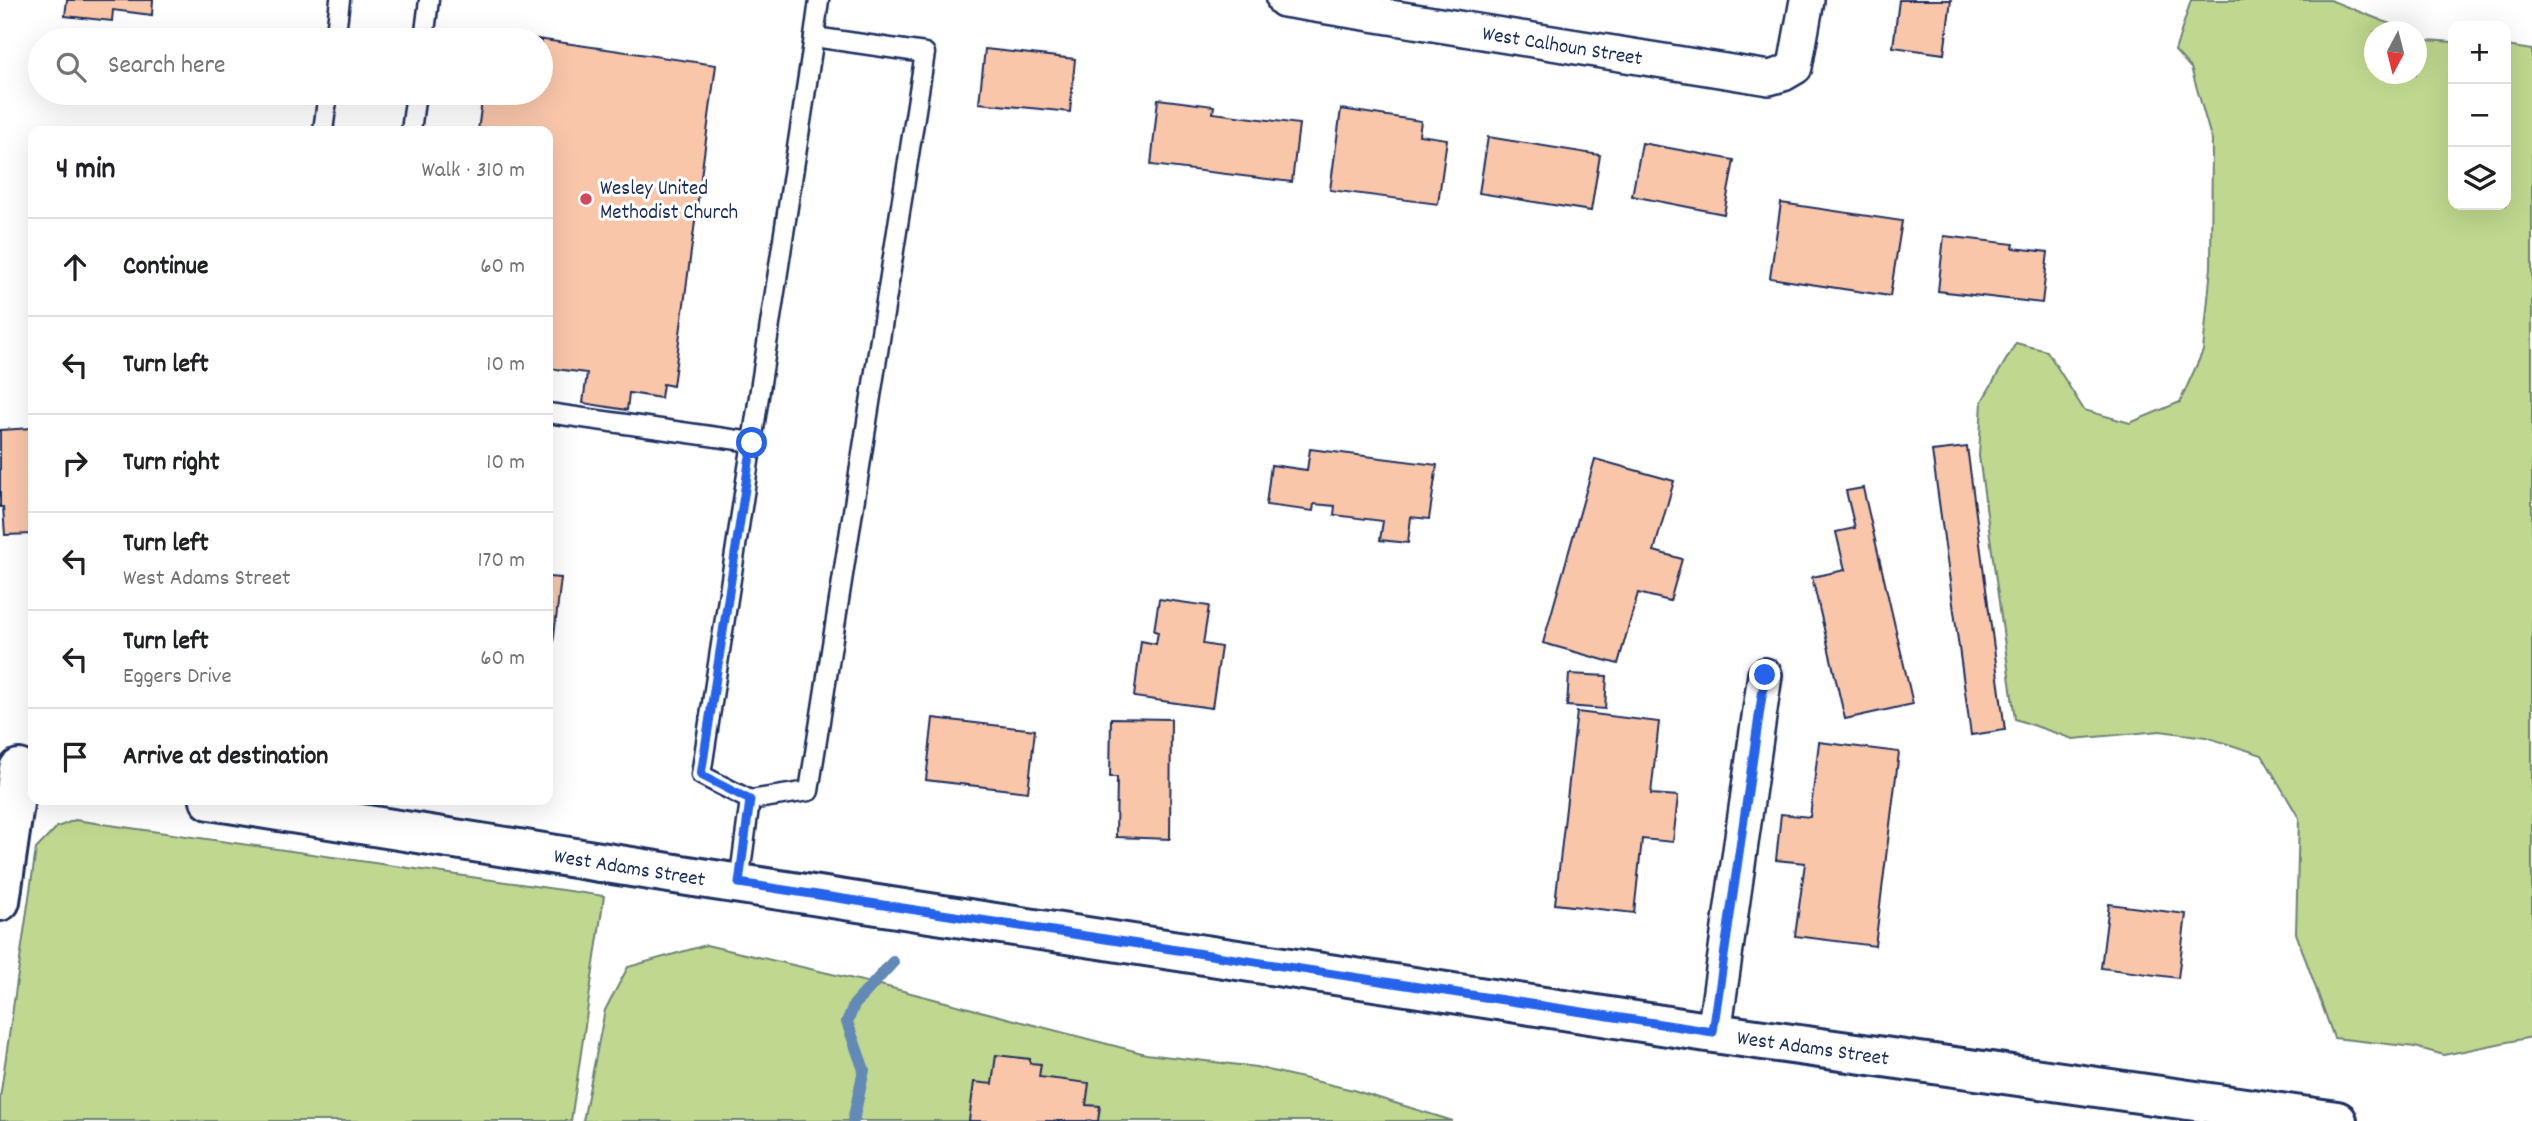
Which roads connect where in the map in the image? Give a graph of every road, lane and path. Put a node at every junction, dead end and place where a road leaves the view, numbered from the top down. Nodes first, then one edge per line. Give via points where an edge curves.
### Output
1 (340, 0) edge
2 (429, 0) edge
3 (819, 0) edge
4 (1284, 0) edge
5 (1807, 0) edge
6 (336, 28) edge
7 (426, 28) edge
8 (814, 37) junction
9 (326, 105) edge
10 (414, 105) edge
11 (324, 126) edge
12 (412, 126) edge
13 (553, 414) edge
14 (752, 443) junction
15 (1765, 675) dead end
16 (17, 769) edge
17 (750, 800) junction
18 (242, 805) edge
19 (3, 859) edge
20 (739, 883) junction
21 (0, 901) edge
22 (1713, 1032) junction
23 (2337, 1121) edge

1 - 6 lane
2 - 7 lane
3 - 8 lane
4 - 5 street, West Calhoun Street via 1769,78 1796,67
8 - 14 lane
8 - 17 lane via 925,53 808,791
9 - 11 lane
10 - 12 lane
13 - 14 lane
14 - 17 lane via 701,775
15 - 22 street
16 - 19 street
17 - 20 lane
18 - 20 street, West Adams Street
19 - 21 street
20 - 22 street, West Adams Street
22 - 23 street, West Adams Street

